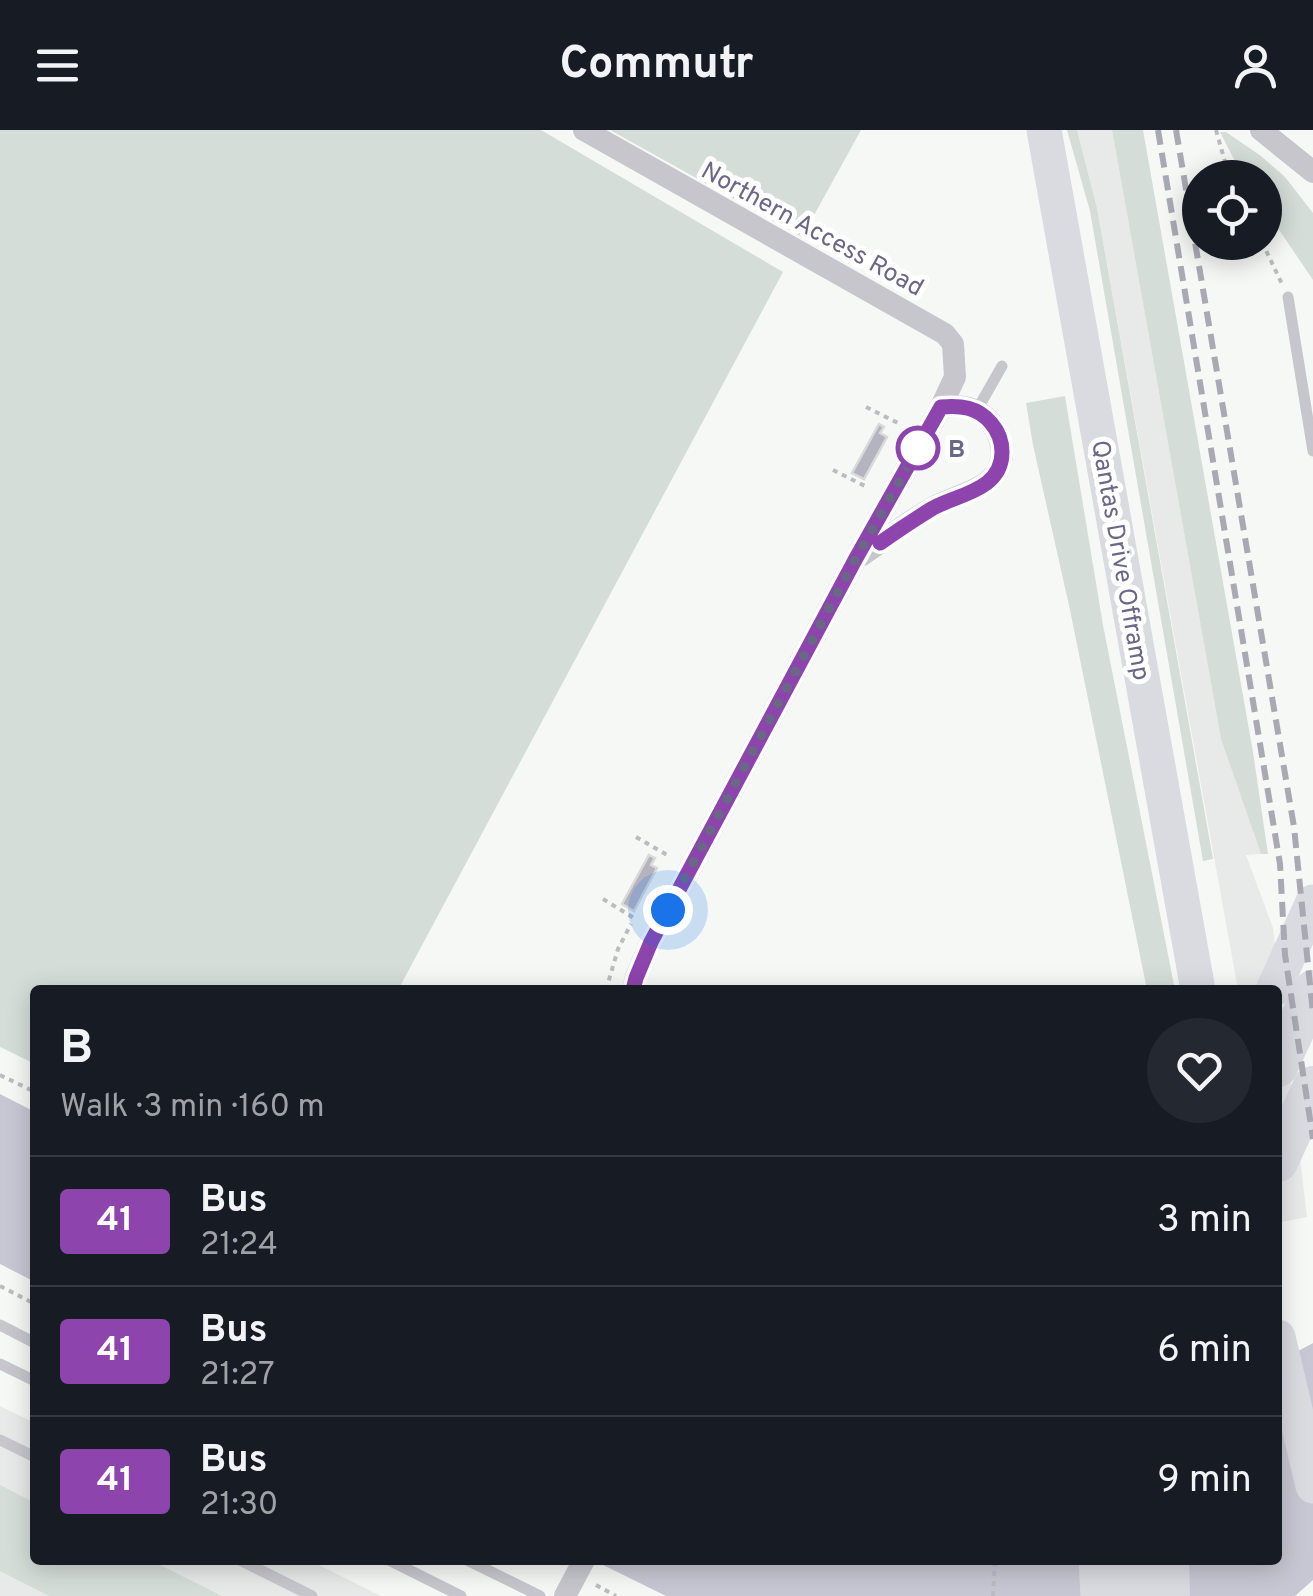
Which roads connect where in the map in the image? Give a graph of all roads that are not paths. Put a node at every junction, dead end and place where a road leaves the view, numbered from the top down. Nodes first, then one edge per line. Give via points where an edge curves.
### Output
1 (584, 130) edge
2 (1044, 130) edge
3 (1261, 130) edge
4 (1313, 172) edge
5 (1288, 297) road end
6 (1002, 366) dead end
7 (941, 407) junction
8 (977, 410) junction
9 (1313, 451) edge
10 (855, 560) junction
11 (1313, 902) edge
12 (634, 985) edge
13 (1197, 985) edge
14 (1276, 985) edge
15 (1313, 990) edge
16 (1282, 1058) edge
17 (1313, 1086) edge
18 (1282, 1153) edge
19 (0, 1325) edge
20 (30, 1340) edge
21 (1282, 1356) edge
22 (0, 1364) edge
23 (30, 1379) edge
24 (0, 1440) edge
25 (30, 1455) edge
26 (1313, 1486) edge
27 (250, 1565) edge
28 (399, 1565) edge
29 (477, 1565) edge
30 (581, 1565) edge
31 (1096, 1565) edge
32 (1132, 1565) edge
33 (1169, 1565) edge
34 (312, 1596) edge
35 (461, 1596) edge
36 (540, 1596) edge
37 (566, 1596) edge
38 (1098, 1596) edge
39 (1132, 1596) edge
40 (1170, 1596) edge

1 - 7 street, Northern Access Road via 945,334 953,344 955,377
2 - 13 highway, Qantas Drive Offramp
3 - 4 street
5 - 9 lane
6 - 8 lane
7 - 8 street
7 - 10 street, Northern Access Road
8 - 10 street via 1001,443 995,475
10 - 12 street, Northern Access Road
11 - 14 highway
15 - 16 highway
17 - 18 highway
19 - 20 lane
21 - 26 highway
22 - 23 lane
24 - 25 lane
27 - 34 lane
28 - 35 lane
29 - 36 lane
30 - 37 street
31 - 38 highway
32 - 39 highway
33 - 40 highway

